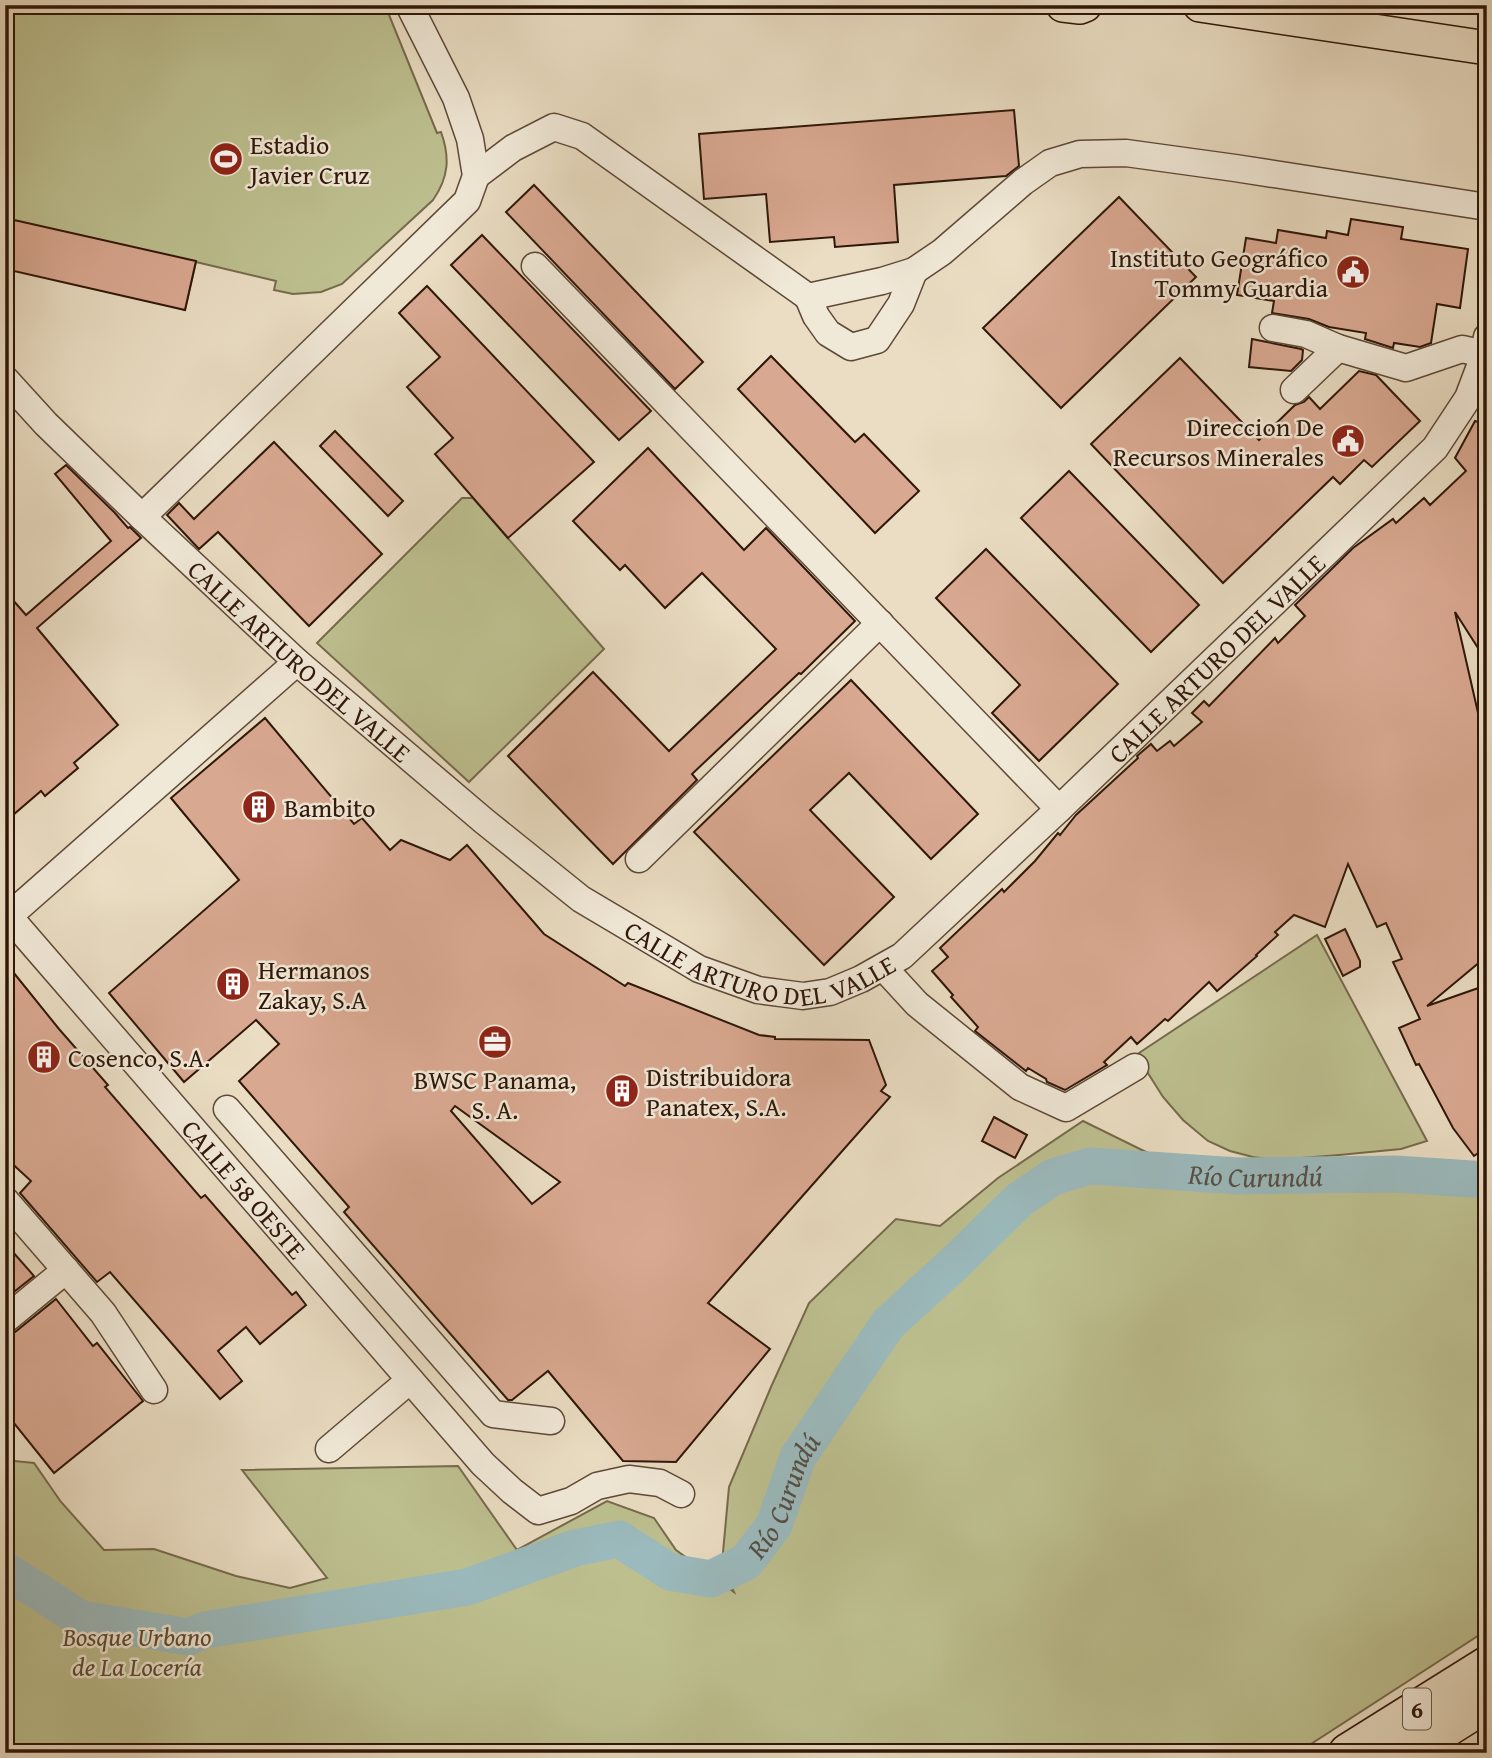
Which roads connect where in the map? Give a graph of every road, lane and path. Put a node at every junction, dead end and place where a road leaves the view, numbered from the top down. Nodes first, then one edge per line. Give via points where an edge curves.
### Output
1 (409, 5) edge
2 (1063, 5) edge
3 (1085, 5) edge
4 (1200, 5) edge
5 (1487, 48) edge
6 (476, 176) junction
7 (1487, 207) edge
8 (536, 266) dead end
9 (914, 271) junction
10 (808, 297) junction
11 (1273, 328) dead end
12 (1486, 344) edge
13 (1338, 348) junction
14 (5, 379) edge
15 (1294, 390) dead end
16 (142, 517) junction
17 (880, 623) junction
18 (297, 662) junction
19 (1059, 809) junction
20 (639, 859) dead end
21 (7, 914) edge
22 (883, 967) junction
23 (1135, 1067) dead end
24 (227, 1110) dead end
25 (5, 1200) edge
26 (66, 1270) junction
27 (398, 1305) junction
28 (5, 1320) edge
29 (369, 1331) junction
30 (410, 1380) junction
31 (154, 1390) dead end
32 (551, 1421) dead end
33 (329, 1449) dead end
34 (681, 1494) dead end
35 (1487, 1666) edge
36 (1487, 1702) edge
37 (1348, 1753) edge
38 (1406, 1753) edge

1 - 6 street via 456,98
2 - 3 main road
4 - 5 main road
6 - 10 street via 513,148 554,127 582,136
6 - 16 street via 467,201
7 - 9 street via 1126,153 1080,154 1050,163 1023,182
8 - 17 street
9 - 10 street
9 - 10 street via 901,304 877,340 851,347 828,333
11 - 13 street via 1306,334
12 - 13 street via 1406,368
12 - 19 street, CALLE ARTURO DEL VALLE via 1468,398 1435,447
13 - 15 street
14 - 16 street, CALLE ARTURO DEL VALLE
16 - 18 street, CALLE ARTURO DEL VALLE
17 - 19 street
17 - 20 street
18 - 21 street
18 - 22 street, CALLE ARTURO DEL VALLE via 581,899 699,969 758,990 803,996 830,992
19 - 22 street, CALLE ARTURO DEL VALLE via 902,956
21 - 29 street, CALLE 58 OESTE
22 - 23 street via 917,1004 1020,1087 1066,1108
24 - 27 street
25 - 26 street
26 - 28 street
26 - 31 street via 103,1314
27 - 29 street
27 - 32 street via 494,1414
29 - 30 street, CALLE 58 OESTE
30 - 33 street
30 - 34 street, CALLE 58 OESTE via 484,1464 538,1511 571,1501 597,1486 629,1479 660,1483
35 - 37 highway, 6
36 - 38 highway, 6

